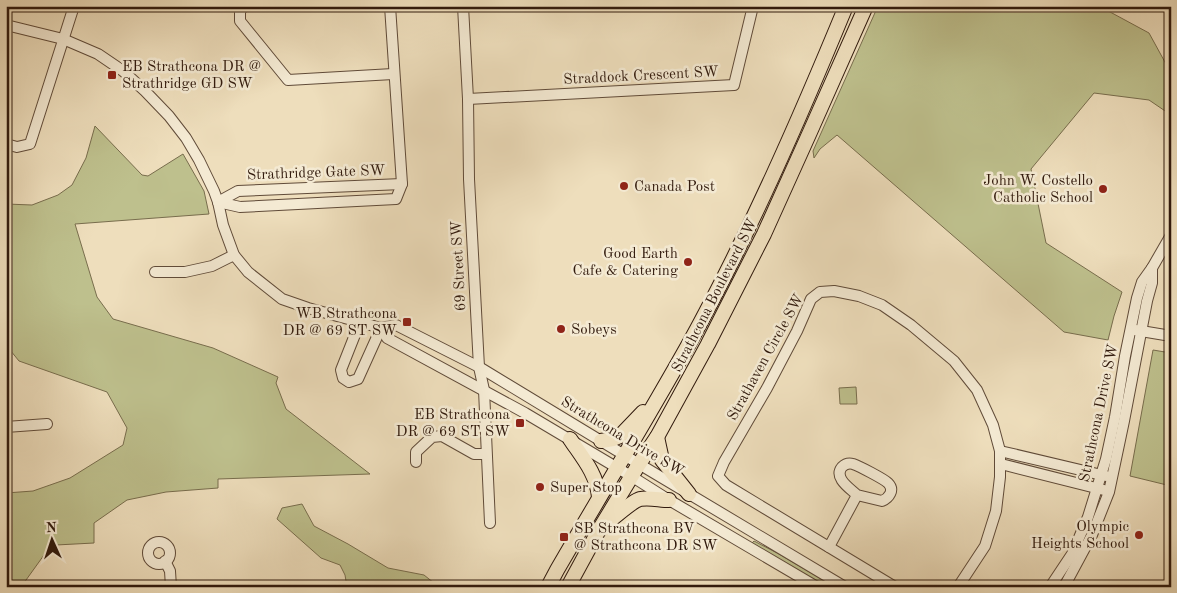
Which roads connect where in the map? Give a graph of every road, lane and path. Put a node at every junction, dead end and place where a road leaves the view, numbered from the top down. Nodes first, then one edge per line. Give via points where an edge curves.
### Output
1 (74, 6) edge
2 (245, 6) edge
3 (390, 6) edge
4 (463, 6) edge
5 (753, 6) edge
6 (846, 6) edge
7 (866, 6) edge
8 (6, 25) edge
9 (63, 38) junction
10 (393, 74) junction
11 (468, 99) junction
12 (6, 144) edge
13 (402, 184) junction
14 (218, 202) junction
15 (1171, 235) edge
16 (234, 255) junction
17 (155, 272) dead end
18 (360, 322) junction
19 (381, 328) junction
20 (1136, 330) junction
21 (1171, 336) edge
22 (478, 367) junction
23 (484, 390) junction
24 (661, 391) junction
25 (47, 424) dead end
26 (6, 427) edge
27 (657, 437) junction
28 (570, 439) junction
29 (601, 441) junction
30 (1000, 451) junction
31 (486, 454) junction
32 (625, 455) junction
33 (416, 462) dead end
34 (638, 464) junction
35 (1001, 464) junction
36 (617, 468) junction
37 (1102, 475) junction
38 (631, 476) junction
39 (1112, 478) junction
40 (1098, 488) junction
41 (1109, 492) junction
42 (689, 494) junction
43 (857, 495) junction
44 (599, 497) junction
45 (669, 500) junction
46 (490, 523) dead end
47 (599, 530) junction
48 (829, 547) junction
49 (165, 561) dead end
50 (171, 587) edge
51 (548, 587) edge
52 (568, 587) edge
53 (817, 587) edge
54 (845, 587) edge
55 (895, 587) edge
56 (958, 587) edge
57 (1050, 587) edge
58 (1064, 587) edge

1 - 9 street
2 - 10 street via 240,10 240,21 288,80
3 - 10 street
4 - 11 street, 69 Street SW
5 - 11 street, Straddock Crescent SW via 734,85
6 - 24 main road, Strathcona Boulevard SW via 749,227
7 - 27 main road, Strathcona Boulevard SW via 764,234
8 - 9 street, Strathcona Drive SW
9 - 12 street via 30,144 17,147
9 - 14 street, Strathcona Drive SW via 98,54 123,71 169,116 199,160
10 - 13 street
11 - 22 street, 69 Street SW
13 - 14 street, Strathridge Gate SW via 238,191
13 - 14 street, Strathridge Gate SW via 396,199 240,207
14 - 16 street, Strathcona Drive SW
15 - 20 street, Strathcona Drive SW via 1152,268 1152,283
16 - 17 street via 212,266 185,272
16 - 18 street, Strathcona Drive SW via 248,272 282,299
18 - 19 street, Strathcona Drive SW
18 - 19 street via 341,370 343,378 350,382 358,379
19 - 22 street, Strathcona Drive SW via 396,325
19 - 23 street, Strathcona Drive SW via 388,338
20 - 21 street
20 - 37 street, Strathcona Drive SW via 1125,356
20 - 39 street, Strathcona Drive SW
22 - 23 street, 69 Street SW
22 - 29 street, Strathcona Drive SW
23 - 28 street, Strathcona Drive SW
23 - 31 street, 69 Street SW
24 - 29 main road via 620,436
24 - 32 main road, Strathcona Boulevard SW
25 - 26 street
27 - 34 main road, Strathcona Boulevard SW
27 - 42 main road via 662,460
28 - 36 street, Strathcona Drive SW
28 - 44 main road via 593,474
29 - 32 street, Strathcona Drive SW
30 - 35 street, Strathaven Circle SW
30 - 37 street
30 - 48 street, Strathaven Circle SW via 993,425 977,390 954,361 882,305 859,296 820,292 811,299 718,476 726,485
31 - 33 street via 474,454 442,436 432,437 416,452
31 - 46 street, 69 Street SW
32 - 34 street, Strathcona Drive SW
32 - 36 main road, Strathcona Boulevard SW
34 - 38 main road, Strathcona Boulevard SW
34 - 42 street, Strathcona Drive SW
35 - 40 street
35 - 56 street, Strathaven Circle SW via 996,511 985,546
36 - 38 street, Strathcona Drive SW
36 - 44 main road, Strathcona Boulevard SW
37 - 39 street
37 - 40 street, Strathcona Drive SW
38 - 45 street, Strathcona Drive SW
38 - 47 main road, Strathcona Boulevard SW
39 - 41 street, Strathcona Drive SW
40 - 41 street
40 - 57 street, Strathcona Drive SW via 1075,547
41 - 58 street, Strathcona Drive SW via 1092,535
42 - 54 street, Strathcona Drive SW
43 - 43 street via 882,501 888,498 891,488 887,482 849,464 841,470 840,476
43 - 48 street
44 - 51 main road, Strathcona Boulevard SW
45 - 47 main road via 639,499 632,502
45 - 53 street, Strathcona Drive SW
47 - 52 main road, Strathcona Boulevard SW
48 - 55 street, Strathaven Circle SW
49 - 50 street via 170,571

